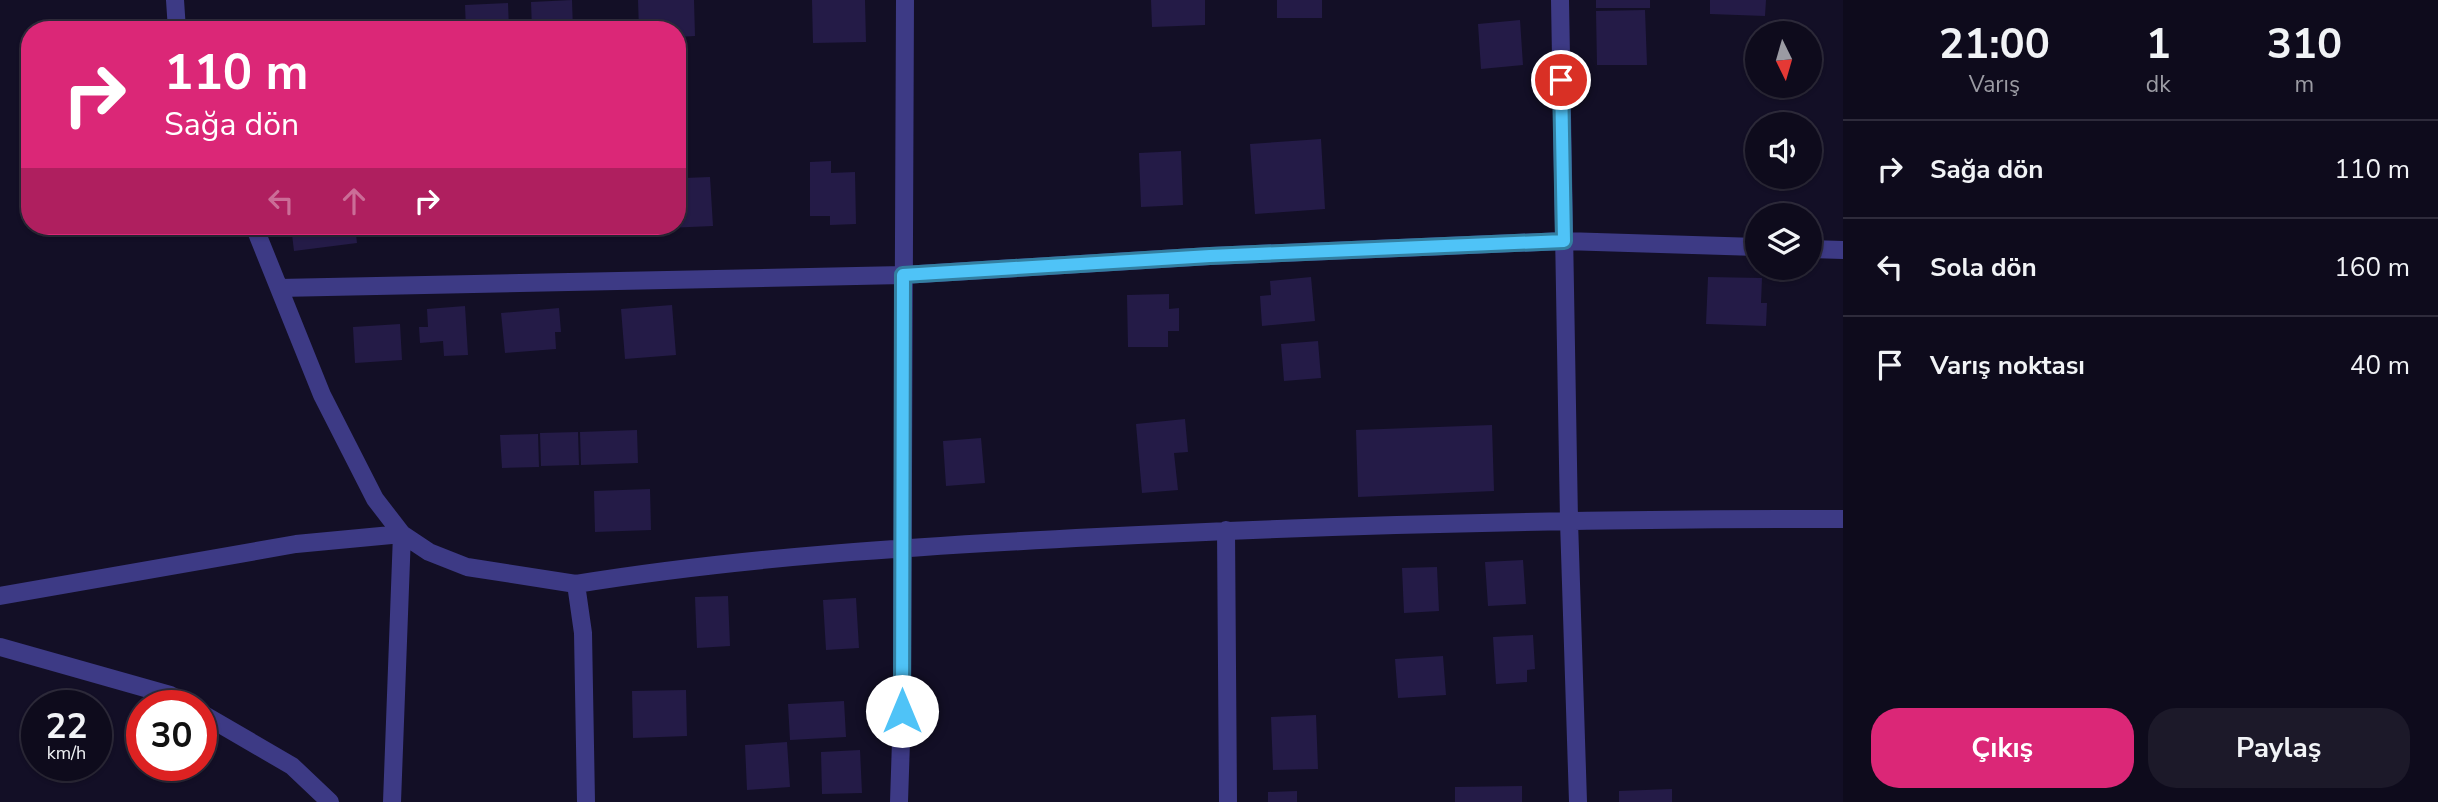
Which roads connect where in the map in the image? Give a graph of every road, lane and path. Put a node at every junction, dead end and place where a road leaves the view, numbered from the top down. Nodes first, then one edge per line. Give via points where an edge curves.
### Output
1 (175, 0) edge
2 (905, 0) edge
3 (1560, 0) edge
4 (176, 21) edge
5 (258, 235) edge
6 (1564, 241) junction
7 (1745, 247) edge
8 (1822, 249) edge
9 (1843, 250) edge
10 (903, 275) junction
11 (279, 288) junction
12 (1843, 519) edge
13 (1569, 521) junction
14 (1226, 530) junction
15 (401, 534) junction
16 (903, 547) junction
17 (576, 584) junction
18 (0, 596) edge
19 (0, 647) edge
20 (152, 690) edge
21 (217, 722) edge
22 (330, 802) edge
23 (393, 802) edge
24 (586, 802) edge
25 (899, 802) edge
26 (1228, 802) edge
27 (1578, 802) edge

1 - 4 street
2 - 10 street
3 - 6 street
5 - 11 street
6 - 7 street
6 - 10 street
6 - 13 street
8 - 9 street
10 - 11 street
10 - 16 street
11 - 15 street via 340,430 375,499
12 - 13 street
13 - 14 street
13 - 27 street
14 - 16 street
14 - 26 street
15 - 17 street via 429,552 467,567
15 - 18 street via 296,544
15 - 23 street
16 - 17 street via 688,566
16 - 25 street
17 - 24 street via 583,633
19 - 20 street
21 - 22 street via 292,766

